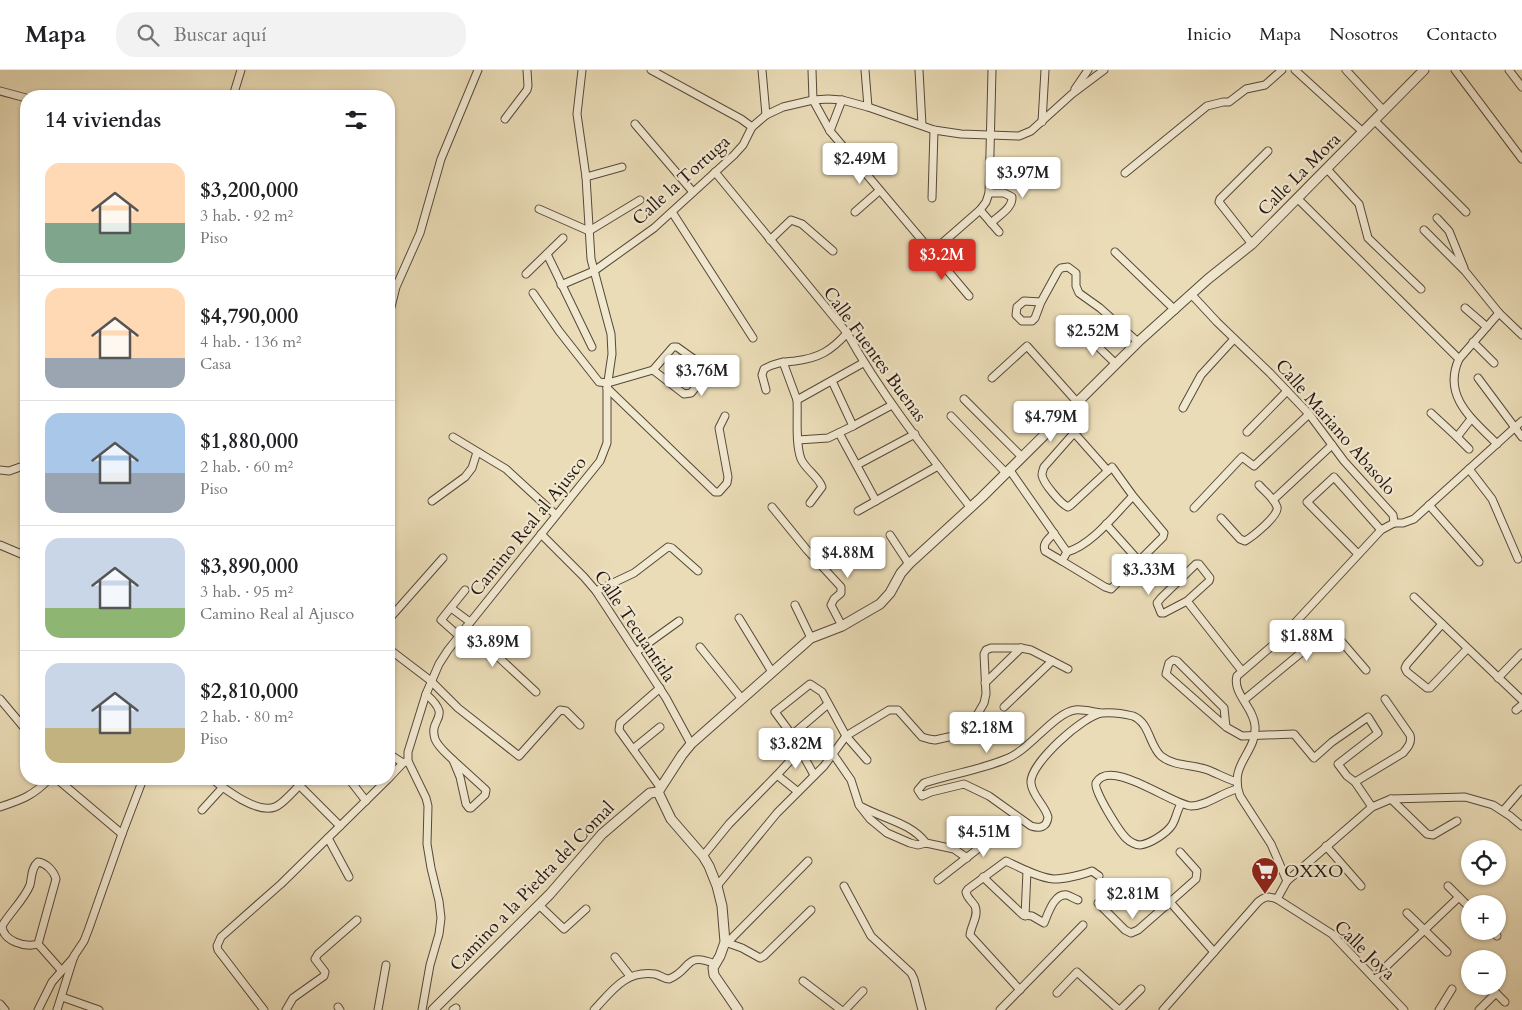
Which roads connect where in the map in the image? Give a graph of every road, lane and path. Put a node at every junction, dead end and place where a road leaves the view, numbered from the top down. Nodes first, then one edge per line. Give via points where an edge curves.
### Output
1 (241, 70) edge
2 (478, 70) edge
3 (527, 70) edge
4 (582, 70) edge
5 (652, 70) edge
6 (762, 70) edge
7 (812, 70) edge
8 (865, 70) edge
9 (919, 70) edge
10 (992, 70) edge
11 (1045, 70) edge
12 (1088, 70) edge
13 (1104, 70) edge
14 (1282, 70) edge
15 (1295, 70) edge
16 (1346, 70) edge
17 (1424, 70) edge
18 (1455, 70) edge
19 (1509, 70) edge
20 (1522, 87) edge
21 (234, 90) edge
22 (0, 92) edge
23 (1072, 94) junction
24 (20, 97) edge
25 (814, 100) junction
26 (842, 100) junction
27 (868, 107) junction
28 (1383, 110) junction
29 (766, 115) junction
30 (505, 119) dead end
31 (1374, 120) junction
32 (1042, 122) junction
33 (635, 124) dead end
34 (922, 125) junction
35 (752, 127) junction
36 (934, 130) junction
37 (830, 131) junction
38 (1363, 132) junction
39 (991, 135) junction
40 (1268, 150) dead end
41 (1522, 159) edge
42 (622, 167) dead end
43 (1327, 169) junction
44 (715, 172) junction
45 (1125, 173) dead end
46 (586, 177) junction
47 (879, 191) junction
48 (694, 192) junction
49 (988, 193) junction
50 (932, 198) dead end
51 (1297, 198) junction
52 (640, 200) dead end
53 (539, 209) dead end
54 (980, 210) junction
55 (672, 212) junction
56 (855, 212) dead end
57 (1466, 212) dead end
58 (1437, 218) dead end
59 (991, 223) junction
60 (1424, 230) dead end
61 (588, 231) junction
62 (999, 232) dead end
63 (563, 238) dead end
64 (770, 240) junction
65 (1252, 244) junction
66 (833, 251) dead end
67 (932, 252) junction
68 (1115, 252) dead end
69 (547, 254) junction
70 (594, 271) junction
71 (1465, 271) junction
72 (526, 274) dead end
73 (561, 285) junction
74 (1421, 290) dead end
75 (395, 291) edge
76 (533, 293) dead end
77 (1192, 295) junction
78 (969, 296) dead end
79 (1041, 302) dead end
80 (1465, 308) dead end
81 (1175, 310) junction
82 (1499, 313) junction
83 (1487, 327) junction
84 (847, 333) junction
85 (1086, 334) dead end
86 (1522, 335) edge
87 (753, 338) dead end
88 (1234, 339) junction
89 (1138, 342) junction
90 (1473, 342) junction
91 (592, 347) dead end
92 (1459, 359) junction
93 (783, 362) junction
94 (863, 363) junction
95 (1494, 363) dead end
96 (1116, 364) junction
97 (653, 370) junction
98 (992, 378) dead end
99 (1478, 378) dead end
100 (832, 381) junction
101 (608, 386) junction
102 (766, 390) dead end
103 (1287, 391) junction
104 (964, 399) dead end
105 (797, 400) junction
106 (1077, 402) junction
107 (892, 405) junction
108 (1183, 408) dead end
109 (1431, 413) dead end
110 (1309, 414) junction
111 (725, 416) dead end
112 (951, 416) dead end
113 (1061, 418) junction
114 (1471, 419) junction
115 (1522, 420) edge
116 (853, 426) junction
117 (1514, 427) junction
118 (1247, 432) dead end
119 (839, 433) junction
120 (1074, 433) junction
121 (915, 434) junction
122 (1457, 436) junction
123 (453, 437) dead end
124 (1522, 437) edge
125 (798, 440) junction
126 (1497, 444) junction
127 (1332, 445) junction
128 (1469, 449) dead end
129 (477, 452) junction
130 (1022, 457) junction
131 (857, 465) junction
132 (938, 466) junction
133 (20, 467) edge
134 (1469, 469) junction
135 (0, 470) edge
136 (1008, 471) junction
137 (1108, 471) junction
138 (1258, 485) dead end
139 (1134, 496) junction
140 (1273, 500) junction
141 (432, 501) dead end
142 (876, 501) junction
143 (810, 503) dead end
144 (1429, 505) junction
145 (772, 507) dead end
146 (971, 508) junction
147 (1194, 508) dead end
148 (858, 511) dead end
149 (556, 515) junction
150 (1221, 518) dead end
151 (1106, 524) junction
152 (1394, 524) junction
153 (1381, 530) junction
154 (1054, 533) junction
155 (541, 534) junction
156 (890, 535) dead end
157 (0, 546) edge
158 (1067, 552) junction
159 (20, 554) edge
160 (1358, 554) junction
161 (443, 558) dead end
162 (1518, 558) dead end
163 (1062, 560) junction
164 (1139, 561) junction
165 (1479, 562) dead end
166 (909, 564) junction
167 (698, 571) dead end
168 (465, 590) dead end
169 (596, 591) junction
170 (1414, 597) dead end
171 (1186, 601) junction
172 (795, 604) dead end
173 (451, 608) junction
174 (395, 612) edge
175 (740, 618) dead end
176 (679, 621) dead end
177 (1442, 624) junction
178 (468, 625) junction
179 (842, 626) junction
180 (459, 636) junction
181 (811, 638) junction
182 (700, 647) dead end
183 (1021, 648) junction
184 (1467, 649) junction
185 (636, 652) junction
186 (1522, 653) edge
187 (395, 654) edge
188 (1052, 661) junction
189 (1068, 669) dead end
190 (1366, 670) dead end
191 (1242, 671) junction
192 (772, 672) junction
193 (1498, 678) junction
194 (431, 681) junction
195 (985, 683) junction
196 (660, 688) junction
197 (536, 692) dead end
198 (426, 694) junction
199 (0, 699) edge
200 (1385, 699) dead end
201 (742, 700) junction
202 (1244, 700) junction
203 (1522, 700) edge
204 (828, 704) junction
205 (1004, 708) dead end
206 (1101, 713) junction
207 (20, 723) edge
208 (580, 725) dead end
209 (660, 727) dead end
210 (1226, 727) junction
211 (792, 735) junction
212 (846, 736) junction
213 (1254, 736) junction
214 (691, 744) junction
215 (633, 750) junction
216 (800, 750) junction
217 (833, 754) junction
218 (395, 757) edge
219 (453, 760) junction
220 (867, 760) dead end
221 (406, 762) junction
222 (395, 772) edge
223 (777, 775) junction
224 (814, 775) junction
225 (1355, 782) junction
226 (43, 785) edge
227 (64, 785) edge
228 (141, 785) edge
229 (220, 785) edge
230 (298, 785) edge
231 (304, 785) edge
232 (355, 785) edge
233 (381, 785) edge
234 (1237, 785) junction
235 (223, 787) junction
236 (659, 789) junction
237 (1522, 789) edge
238 (797, 791) junction
239 (1391, 799) junction
240 (366, 801) junction
241 (1181, 804) junction
242 (859, 805) junction
243 (0, 807) edge
244 (1372, 807) junction
245 (202, 810) dead end
246 (1503, 811) junction
247 (1457, 821) dead end
248 (340, 826) junction
249 (1522, 826) edge
250 (122, 834) junction
251 (328, 838) junction
252 (988, 841) dead end
253 (926, 843) junction
254 (1326, 846) junction
255 (1180, 852) dead end
256 (703, 856) junction
257 (967, 858) junction
258 (808, 861) dead end
259 (1027, 871) junction
260 (1099, 876) dead end
261 (349, 877) dead end
262 (983, 877) junction
263 (938, 880) dead end
264 (1287, 881) junction
265 (717, 886) junction
266 (844, 886) dead end
267 (1361, 886) dead end
268 (1448, 886) dead end
269 (1459, 897) joint
270 (1277, 899) junction
271 (1078, 900) dead end
272 (1170, 902) junction
273 (1098, 904) dead end
274 (539, 905) junction
275 (586, 909) dead end
276 (810, 910) dead end
277 (1407, 913) dead end
278 (1025, 916) junction
279 (357, 920) dead end
280 (1083, 925) dead end
281 (1424, 929) junction
282 (726, 942) junction
283 (38, 944) junction
284 (1214, 952) junction
285 (1447, 952) dead end
286 (74, 956) junction
287 (615, 957) dead end
288 (715, 964) junction
289 (386, 965) dead end
290 (61, 970) junction
291 (630, 976) junction
292 (1374, 978) junction
293 (803, 981) dead end
294 (1452, 989) dead end
295 (1020, 990) junction
296 (1142, 990) dead end
297 (863, 991) dead end
298 (1057, 993) dead end
299 (1494, 995) edge
300 (1498, 995) edge
301 (62, 997) junction
302 (1505, 1002) dead end
303 (0, 1004) edge
304 (1115, 1009) edge
305 (5, 1010) edge
306 (38, 1010) edge
307 (57, 1010) edge
308 (98, 1010) edge
309 (264, 1010) edge
310 (286, 1010) edge
311 (378, 1010) edge
312 (422, 1010) edge
313 (433, 1010) edge
314 (594, 1010) edge
315 (738, 1010) edge
316 (841, 1010) edge
317 (845, 1010) edge
318 (922, 1010) edge
319 (1000, 1010) edge
320 (1163, 1010) edge
321 (1404, 1010) edge
322 (1439, 1010) edge
323 (1479, 1010) edge

1 - 21 street
2 - 75 street via 442,160 420,233
3 - 30 street via 527,90
4 - 46 street, Camino Real al Ajusco via 577,114
5 - 35 street
6 - 29 street
7 - 25 street
8 - 27 street
9 - 34 street
10 - 39 street
11 - 32 street
12 - 23 street
13 - 23 street
14 - 45 street via 1265,85 1246,89 1229,102 1207,106
15 - 38 street
16 - 28 street
17 - 28 street, Calle La Mora
18 - 41 street
19 - 20 street
22 - 24 street
23 - 32 street, Calle la Tortuga
25 - 26 street, Calle la Tortuga
25 - 29 street, Calle la Tortuga
25 - 37 street
26 - 27 street, Calle la Tortuga
26 - 37 street
27 - 34 street, Calle la Tortuga
28 - 31 street, Calle La Mora
29 - 35 street, Calle la Tortuga
31 - 38 street, Calle La Mora
31 - 57 street
32 - 39 street, Calle la Tortuga via 1020,136
33 - 48 street
34 - 36 street, Calle la Tortuga
35 - 44 street, Calle la Tortuga via 743,145
36 - 39 street, Calle la Tortuga
36 - 50 street
37 - 47 street
38 - 43 street, Calle La Mora
39 - 49 street
40 - 65 street via 1219,202
42 - 46 street
43 - 51 street, Calle La Mora
43 - 74 street via 1360,204 1368,238
44 - 48 street, Calle la Tortuga
44 - 64 street, Calle Fuentes Buenas
46 - 61 street, Camino Real al Ajusco
47 - 56 street
47 - 67 street
48 - 55 street, Calle la Tortuga
49 - 54 street
49 - 59 street via 1004,193 1012,197 1013,202
51 - 65 street, Calle La Mora
51 - 92 street
52 - 61 street
53 - 61 street
54 - 59 street
54 - 67 street
55 - 70 street, Calle la Tortuga
55 - 87 street
58 - 71 street via 1449,231
59 - 62 street
60 - 71 street
61 - 70 street, Camino Real al Ajusco
63 - 69 street
64 - 66 street via 791,220 802,224
64 - 84 street, Calle Fuentes Buenas
65 - 77 street, Calle La Mora
67 - 78 street
68 - 81 street
69 - 72 street
69 - 73 street
70 - 73 street, Calle la Tortuga
70 - 101 street, Camino Real al Ajusco via 611,334
71 - 82 street
73 - 91 street
76 - 101 street via 599,382
77 - 81 street, Calle La Mora
77 - 88 street, Calle Mariano Abasolo
79 - 89 street via 1058,271 1068,267 1076,273 1079,293
80 - 83 street
81 - 89 street, Calle La Mora
82 - 83 street
82 - 86 street
83 - 90 street
84 - 93 street via 818,357
84 - 94 street, Calle Fuentes Buenas
85 - 96 street
88 - 103 street, Calle Mariano Abasolo
88 - 108 street via 1201,375
89 - 96 street, Calle La Mora
90 - 92 street
90 - 95 street
92 - 114 street via 1453,383 1457,398
93 - 102 street via 764,368 762,375
93 - 105 street
94 - 100 street
94 - 107 street, Calle Fuentes Buenas
96 - 106 street, Calle La Mora
97 - 97 street via 684,394 691,393 707,374 705,368 677,347 672,347
97 - 101 street
98 - 106 street via 1027,346
99 - 117 street
100 - 105 street
100 - 116 street
101 - 111 street via 714,492 719,492 727,483 719,428
101 - 149 street, Camino Real al Ajusco via 607,433 600,461
103 - 110 street, Calle Mariano Abasolo
103 - 118 street
104 - 130 street
105 - 125 street
106 - 113 street, Calle La Mora
107 - 116 street
107 - 121 street, Calle Fuentes Buenas
109 - 122 street
110 - 127 street, Calle Mariano Abasolo
110 - 147 street via 1254,466 1242,456
112 - 136 street
113 - 120 street
113 - 130 street, Calle La Mora
114 - 122 street
114 - 126 street
115 - 117 street
116 - 119 street
117 - 124 street
117 - 126 street
119 - 125 street via 828,438
119 - 131 street
120 - 137 street
120 - 137 street via 1042,472 1044,480 1062,504 1071,505
121 - 131 street
121 - 132 street, Calle Fuentes Buenas
122 - 128 street
123 - 129 street
125 - 143 street via 805,466 822,487
126 - 134 street
127 - 140 street
127 - 152 street, Calle Mariano Abasolo via 1392,515
129 - 141 street via 465,477
129 - 149 street via 506,469
130 - 136 street, Calle La Mora
131 - 142 street
132 - 142 street
132 - 146 street, Calle Fuentes Buenas
133 - 135 street
134 - 144 street
134 - 162 street via 1492,499
136 - 146 street, Calle La Mora
136 - 154 street
137 - 139 street via 1112,466
138 - 140 street
139 - 151 street
139 - 164 street via 1164,533
140 - 150 street via 1277,507 1273,517 1245,541
142 - 148 street
144 - 152 street via 1414,519
144 - 165 street
145 - 179 street via 841,587 831,605
146 - 166 street, Calle La Mora
149 - 155 street, Camino Real al Ajusco
151 - 158 street via 1077,549
151 - 164 street
152 - 153 street
153 - 160 street
153 - 160 street via 1334,477 1307,502
154 - 158 street
154 - 163 street via 1043,547
155 - 169 street, Calle Tecuantitla
155 - 178 street, Camino Real al Ajusco
156 - 166 street
157 - 159 street
158 - 163 street
160 - 191 street via 1280,639
161 - 174 street
163 - 164 street via 1111,588
166 - 179 street, Calle La Mora via 880,604
167 - 169 street via 668,547 634,573
168 - 173 street
169 - 185 street, Calle Tecuantitla
170 - 177 street
171 - 171 street via 1210,581 1200,564 1196,564 1157,603 1164,613
171 - 191 street
172 - 181 street
173 - 178 street
173 - 180 street via 441,620
175 - 192 street
176 - 185 street
177 - 184 street
177 - 184 street via 1407,664 1407,672 1430,688
178 - 180 street, Camino Real al Ajusco
178 - 197 street
179 - 181 street, Calle La Mora
180 - 194 street, Camino Real al Ajusco
181 - 192 street, Calle La Mora
182 - 201 street
183 - 188 street
183 - 195 street
183 - 195 street via 986,650
184 - 193 street
185 - 196 street, Calle Tecuantitla
186 - 193 street
187 - 194 street
188 - 189 street
188 - 205 street
190 - 202 street via 1330,631
191 - 202 street via 1235,682
192 - 201 street, Calle La Mora
193 - 203 street
194 - 198 street, Camino Real al Ajusco
194 - 208 street via 458,708 519,756 560,710 566,711
195 - 212 street via 984,703 969,729 962,734 935,740 922,737 894,709
196 - 214 street, Calle Tecuantitla
196 - 215 street via 620,723 619,730
198 - 219 street via 436,702 440,712 434,737 436,742
198 - 221 street, Camino Real al Ajusco
199 - 207 street
200 - 225 street via 1412,740 1403,753
201 - 214 street, Calle La Mora
202 - 213 street via 1255,725
204 - 211 street
204 - 211 street via 822,692 810,684 775,712
204 - 212 street
206 - 206 street via 1082,722 1062,739 1032,774 1031,783 1048,817 1043,826 1031,826 989,796 964,784 931,792 927,796 919,794 918,790 924,783 998,762 1022,751 1068,712
206 - 234 street via 1133,716 1141,721 1154,748 1162,756 1176,764 1208,770
209 - 215 street
210 - 210 street via 1166,674 1169,663 1177,662 1224,708
210 - 213 street via 1242,736
211 - 216 street
212 - 217 street
212 - 220 street
213 - 225 street via 1294,734 1314,758 1368,717 1378,733 1338,764
213 - 234 street via 1237,773
214 - 236 street, Calle La Mora
215 - 236 street
216 - 223 street
216 - 224 street
217 - 224 street
217 - 242 street via 851,780
218 - 221 street
219 - 219 street via 486,790 471,808 466,804
221 - 222 street
221 - 312 street via 428,806 428,844 441,918
223 - 238 street
223 - 256 street
224 - 238 street
225 - 244 street
226 - 243 street via 20,800
227 - 250 street
228 - 250 street
229 - 235 street
230 - 235 street via 275,807 263,808
231 - 248 street
232 - 240 street
233 - 240 street
234 - 241 street via 1203,804
234 - 264 street
235 - 245 street
236 - 256 street via 671,819
236 - 274 street, Camino a la Piedra del Comal via 602,834
237 - 246 street
238 - 265 street
239 - 244 street
239 - 246 street via 1465,797
239 - 247 street via 1427,834 1433,835
240 - 248 street
241 - 241 street via 1119,776 1110,774 1096,782 1099,797 1126,838 1135,844 1148,843 1172,826
242 - 253 street via 919,833
242 - 253 street via 870,819 898,839 918,845
244 - 254 street
246 - 249 street
248 - 251 street
250 - 286 street via 84,941
251 - 261 street
251 - 309 street via 218,942 218,950
252 - 257 street
253 - 257 street via 954,849
254 - 264 street
254 - 267 street
255 - 272 street via 1198,874
256 - 265 street
257 - 263 street
258 - 282 street
259 - 260 street via 1054,879 1092,871
259 - 262 street via 1006,861
259 - 278 street
262 - 278 street
262 - 295 street via 966,892 976,914 970,935
264 - 270 street
265 - 282 street
266 - 318 street via 871,936 911,973
268 - 269 street
269 - 281 street
270 - 284 street via 1263,898 1258,902
270 - 292 street, Calle Joya via 1332,934
271 - 278 street via 1060,896 1044,923
272 - 273 street via 1131,933
272 - 284 street
274 - 275 street via 564,929
274 - 313 street, Camino a la Piedra del Comal
276 - 282 street via 760,958
277 - 281 street
279 - 310 street via 318,954 315,959 325,972 324,976 293,998
280 - 295 street
281 - 285 street
281 - 292 street
282 - 288 street
283 - 283 street via 31,947 19,944 5,935 2,926 26,892 34,865 41,862 56,879
283 - 290 street
284 - 320 street
286 - 290 street
286 - 301 street
287 - 291 street
288 - 291 street via 696,959 669,979 655,974
288 - 315 street via 714,975
289 - 311 street
290 - 306 street
291 - 314 street
292 - 321 street, Calle Joya
293 - 316 street
294 - 322 street
295 - 319 street
296 - 304 street
297 - 317 street
298 - 304 street via 1078,972
299 - 323 street
300 - 302 street
301 - 307 street
301 - 308 street
303 - 305 street

